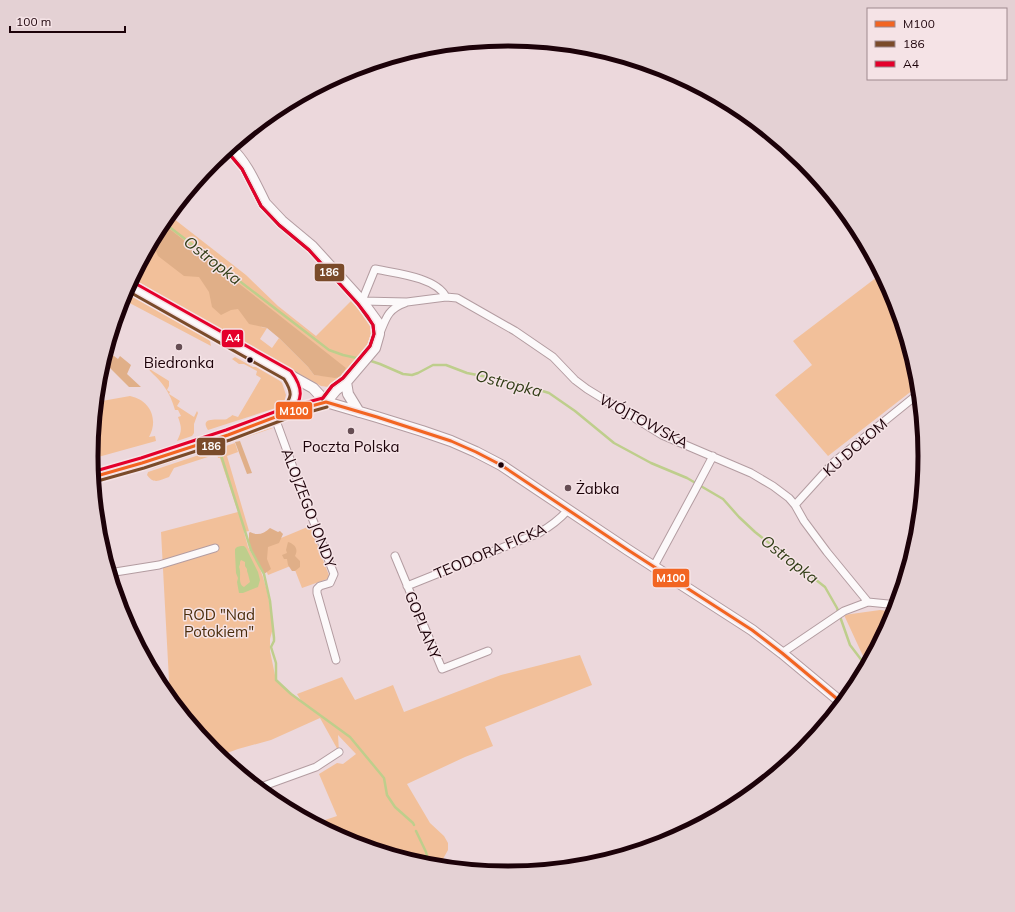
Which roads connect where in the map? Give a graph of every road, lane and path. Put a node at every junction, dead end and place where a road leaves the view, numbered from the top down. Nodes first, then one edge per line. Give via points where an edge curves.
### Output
1 (234, 151) edge
2 (134, 288) edge
3 (446, 297) junction
4 (362, 301) junction
5 (407, 302) junction
6 (379, 334) junction
7 (288, 375) junction
8 (346, 382) junction
9 (313, 388) junction
10 (336, 390) junction
11 (913, 398) edge
12 (326, 402) junction
13 (359, 412) junction
14 (286, 413) junction
15 (275, 418) junction
16 (713, 456) junction
17 (98, 475) edge
18 (795, 505) junction
19 (568, 510) junction
20 (215, 548) dead end
21 (395, 556) dead end
22 (654, 566) junction
23 (114, 572) edge
24 (407, 586) junction
25 (868, 602) junction
26 (889, 605) edge
27 (488, 651) dead end
28 (782, 653) junction
29 (336, 660) dead end
30 (838, 699) edge
31 (339, 752) dead end
32 (265, 786) edge

1 - 4 main road via 265,204 312,246
2 - 7 main road
3 - 4 street via 430,283 375,269
3 - 5 street, WÓJTOWSKA
3 - 16 street, WÓJTOWSKA via 457,298 515,331 553,357 587,390 662,435
4 - 5 street, WÓJTOWSKA
4 - 6 main road via 378,323
5 - 6 street, WÓJTOWSKA via 392,310
6 - 8 main road via 375,348
7 - 9 main road
7 - 14 main road via 297,396
8 - 10 main road
8 - 13 main road via 348,394
9 - 10 main road
9 - 12 main road
10 - 12 main road
11 - 18 street, KU DOŁOM via 834,462
12 - 13 main road
12 - 14 main road
13 - 19 main road via 422,431 476,452
14 - 15 main road
15 - 17 main road
15 - 29 street, ALOJZEGO JONDY via 334,574 330,583 317,588 317,593
16 - 18 street, WÓJTOWSKA via 773,486
16 - 22 street
18 - 25 street, WÓJTOWSKA via 827,552
19 - 22 main road
19 - 24 street, TEODORA FICKA via 559,520 539,533
20 - 23 street via 159,565
21 - 24 street, GOPLANY
22 - 28 main road via 748,627
24 - 27 street, GOPLANY via 442,670
25 - 26 street
25 - 28 street via 844,611
28 - 30 main road
31 - 32 street via 316,768

